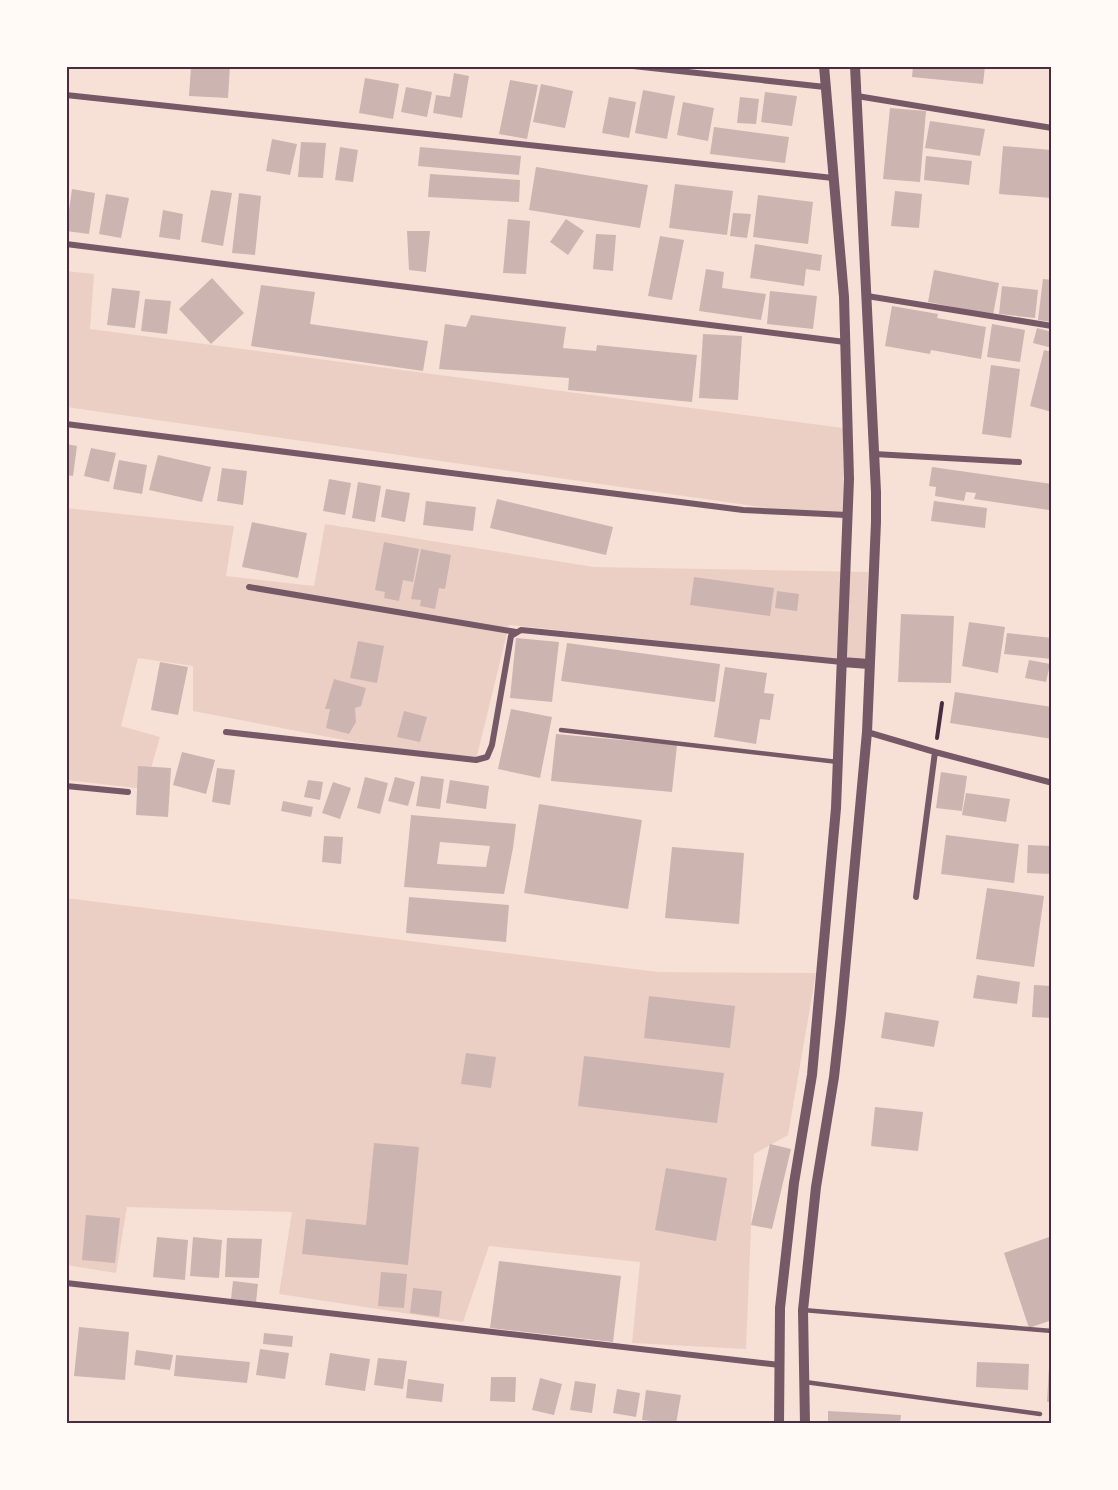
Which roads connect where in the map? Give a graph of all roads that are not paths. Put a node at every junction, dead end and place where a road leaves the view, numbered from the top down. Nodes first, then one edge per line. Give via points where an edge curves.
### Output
1 (633, 66) edge
2 (824, 66) edge
3 (855, 66) edge
4 (825, 87) junction
5 (66, 95) edge
6 (857, 96) junction
7 (1052, 128) edge
8 (833, 178) junction
9 (66, 244) edge
10 (867, 296) junction
11 (1052, 326) edge
12 (845, 342) junction
13 (66, 424) edge
14 (874, 454) junction
15 (1019, 462) dead end
16 (847, 514) junction
17 (249, 587) dead end
18 (516, 632) junction
19 (842, 662) junction
20 (869, 664) junction
21 (561, 730) dead end
22 (226, 732) dead end
23 (867, 732) junction
24 (935, 752) junction
25 (838, 762) junction
26 (1049, 782) dead end
27 (66, 786) edge
28 (128, 792) dead end
29 (916, 897) dead end
30 (66, 1283) edge
31 (803, 1310) junction
32 (1052, 1331) edge
33 (780, 1365) junction
34 (803, 1382) junction
35 (1040, 1414) dead end
36 (779, 1424) edge
37 (805, 1424) edge

1 - 4 street
2 - 4 street
3 - 6 street
4 - 8 street
5 - 8 street
6 - 7 street
6 - 10 street
8 - 12 street
9 - 12 street
10 - 11 street
10 - 14 street
12 - 16 street
13 - 16 street via 743,510
14 - 15 street
14 - 20 street via 876,522
16 - 19 street
17 - 18 street
18 - 19 street
18 - 22 street via 511,636 492,745 486,757 476,760
19 - 20 street
19 - 25 street
20 - 23 street
21 - 25 lane
23 - 24 street
23 - 31 street via 834,1077 816,1187
24 - 26 street
24 - 29 street
25 - 33 street via 813,1064 780,1308
27 - 28 street
30 - 33 street
31 - 32 lane
31 - 34 street
33 - 36 street
34 - 35 lane
34 - 37 street

